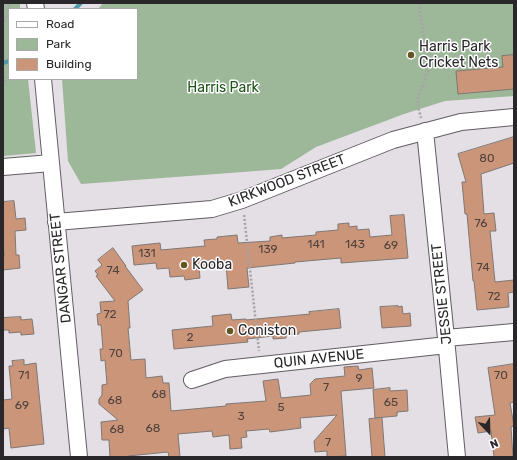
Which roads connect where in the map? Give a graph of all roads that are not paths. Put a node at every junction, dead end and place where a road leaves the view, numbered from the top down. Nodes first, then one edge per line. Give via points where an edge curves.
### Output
1 (43, 80) edge
2 (514, 117) edge
3 (423, 125) junction
4 (51, 163) junction
5 (3, 167) edge
6 (56, 222) junction
7 (514, 332) edge
8 (447, 342) junction
9 (192, 380) dead end
10 (79, 457) edge
11 (457, 457) edge

1 - 4 street, DANGAR STREET
2 - 3 street, KIRKWOOD STREET
3 - 6 street, KIRKWOOD STREET via 393,140 242,200 212,209
3 - 8 street, JESSIE STREET
4 - 5 street
4 - 6 street, DANGAR STREET
6 - 10 street, DANGAR STREET
7 - 8 street, QUIN AVENUE
8 - 9 street, QUIN AVENUE via 225,369
8 - 11 street, JESSIE STREET

